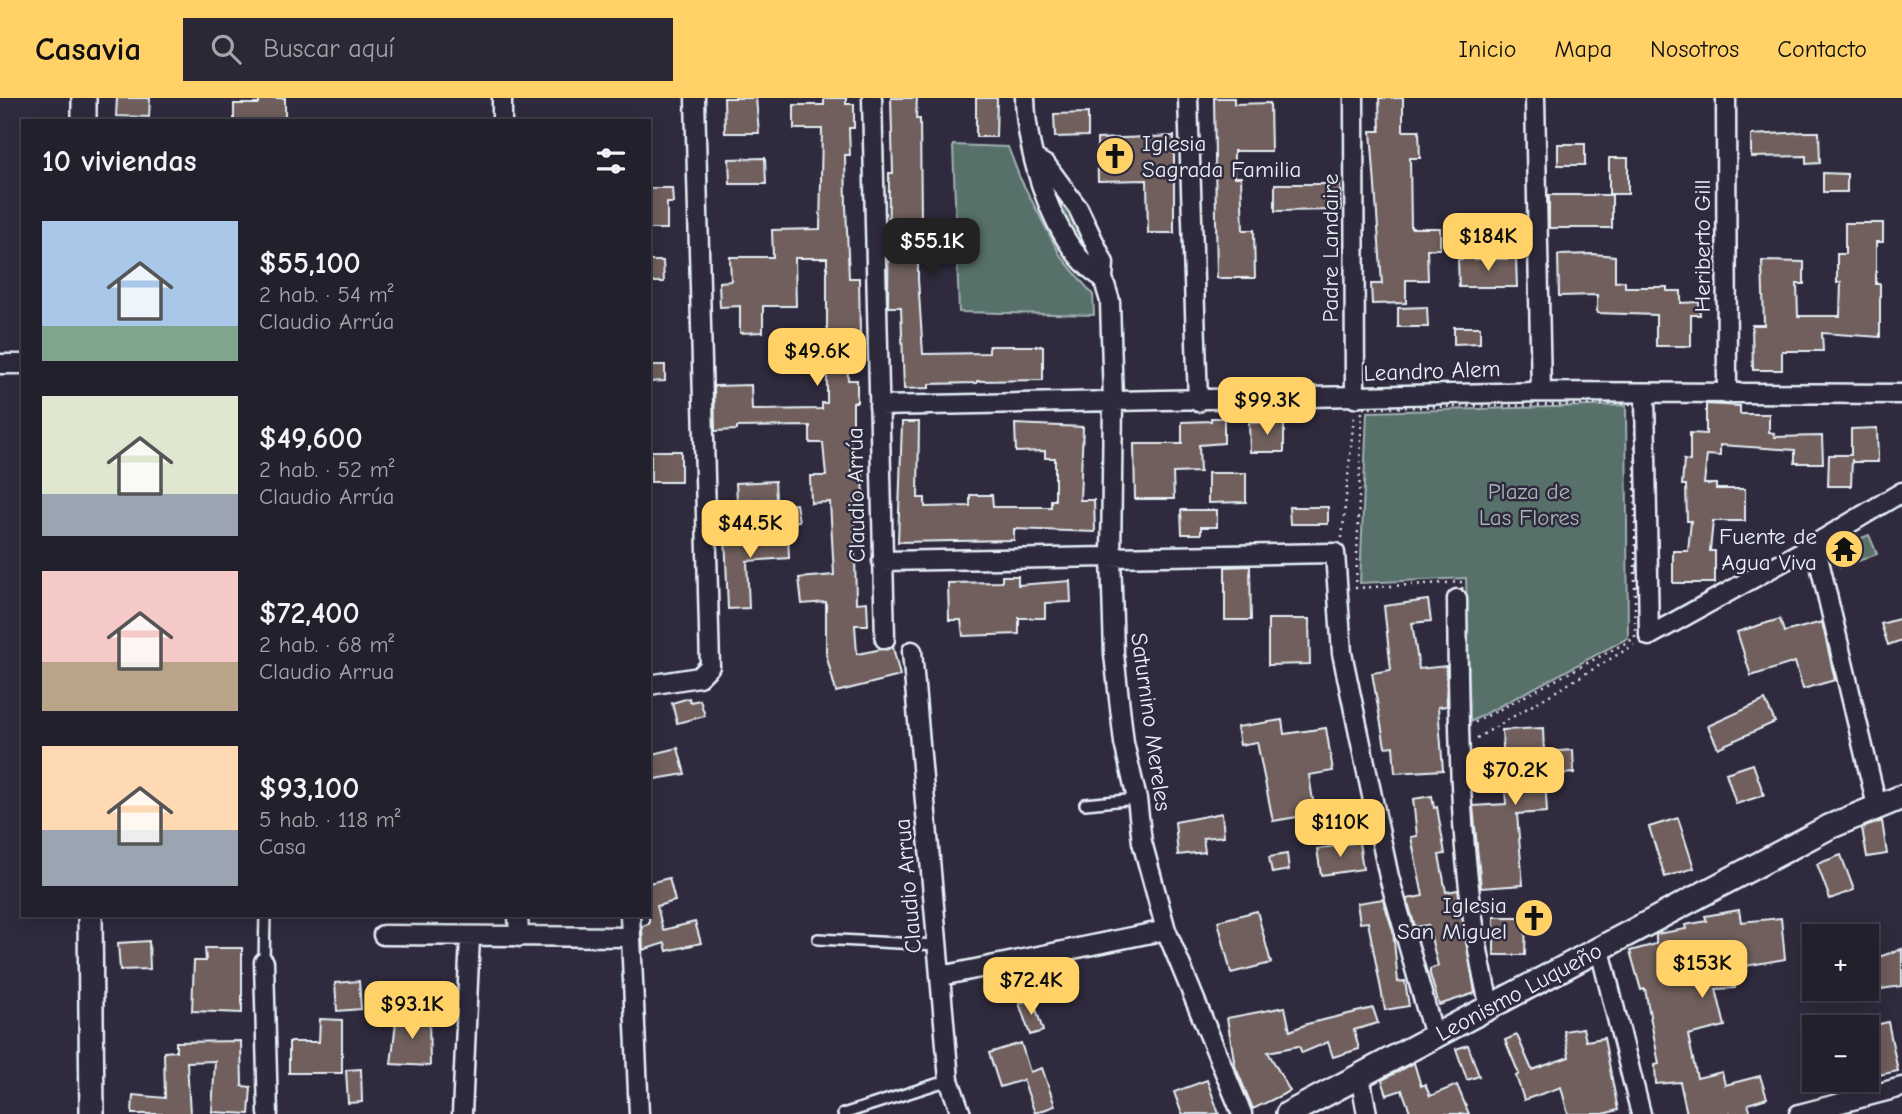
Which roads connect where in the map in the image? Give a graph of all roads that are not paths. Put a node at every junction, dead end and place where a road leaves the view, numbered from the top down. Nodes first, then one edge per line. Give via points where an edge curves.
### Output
1 (84, 98) edge
2 (502, 98) edge
3 (695, 98) edge
4 (872, 98) edge
5 (1025, 98) edge
6 (1188, 98) edge
7 (1354, 98) edge
8 (1535, 98) edge
9 (1726, 98) edge
10 (84, 119) edge
11 (502, 119) edge
12 (1034, 158) junction
13 (1103, 278) junction
14 (0, 364) edge
15 (21, 364) edge
16 (1541, 393) junction
17 (1727, 394) junction
18 (1902, 394) edge
19 (1355, 398) junction
20 (1640, 399) junction
21 (1113, 402) junction
22 (1198, 402) junction
23 (879, 406) junction
24 (1902, 492) edge
25 (1815, 544) junction
26 (1111, 556) junction
27 (882, 561) junction
28 (1457, 599) dead end
29 (885, 639) dead end
30 (912, 651) dead end
31 (651, 685) edge
32 (1902, 797) edge
33 (1137, 799) junction
34 (1085, 804) dead end
35 (1877, 806) junction
36 (90, 917) edge
37 (265, 917) edge
38 (518, 917) edge
39 (630, 917) edge
40 (1166, 930) junction
41 (383, 935) dead end
42 (470, 937) junction
43 (519, 937) junction
44 (631, 937) junction
45 (818, 939) dead end
46 (938, 945) junction
47 (1600, 950) junction
48 (264, 962) joint
49 (941, 976) junction
50 (1490, 1007) junction
51 (1434, 1037) junction
52 (1360, 1076) junction
53 (949, 1080) junction
54 (1902, 1087) edge
55 (92, 1114) edge
56 (268, 1114) edge
57 (462, 1114) edge
58 (639, 1114) edge
59 (843, 1114) edge
60 (961, 1114) edge
61 (1242, 1114) edge
62 (1288, 1114) edge
63 (1367, 1114) edge
64 (1641, 1114) edge
65 (1799, 1114) edge

1 - 10 street
2 - 11 street
3 - 31 street via 710,666 698,677
4 - 23 street, Claudio Arrúa
5 - 12 street
6 - 22 street
7 - 19 street, Padre Landaire
8 - 16 street
9 - 17 street, Heriberto Gill
12 - 13 street via 1035,173 1062,228 1088,269
12 - 13 street, Saturnino Mereles via 1047,166 1086,219 1104,263
13 - 21 street, Saturnino Mereles via 1110,301
14 - 15 street
16 - 19 street, Leandro Alem
16 - 20 street, Leandro Alem
17 - 18 street, Leandro Alem
17 - 20 street, Leandro Alem
19 - 22 street, Leandro Alem
20 - 25 street via 1649,636
21 - 22 street, Leandro Alem
21 - 23 street, Leandro Alem
21 - 26 street, Saturnino Mereles
23 - 27 street, Claudio Arrúa
24 - 25 street
25 - 35 street
26 - 27 street
26 - 33 street, Saturnino Mereles via 1114,654 1124,743
26 - 51 street via 1335,553 1342,653 1393,890
27 - 29 street, Claudio Arrúa
28 - 50 street via 1468,885
30 - 46 street, Claudio Arrua
32 - 35 street, Leonismo Luqueño
33 - 34 lane
33 - 40 street, Saturnino Mereles via 1142,842
35 - 47 street, Leonismo Luqueño via 1829,827
36 - 55 street
37 - 48 lane
38 - 43 street
39 - 44 street
40 - 49 street
40 - 61 street, Saturnino Mereles
41 - 42 street
42 - 43 street
42 - 57 street
43 - 44 street
44 - 58 street
45 - 46 lane
46 - 49 street, Claudio Arrua
47 - 50 street, Leonismo Luqueño
47 - 64 street
48 - 56 street
49 - 53 street, Claudio Arrua
50 - 51 street, Leonismo Luqueño
51 - 52 street, Leonismo Luqueño
52 - 62 street, Leonismo Luqueño
52 - 63 street
53 - 59 lane
53 - 60 street, Claudio Arrua
54 - 65 street

